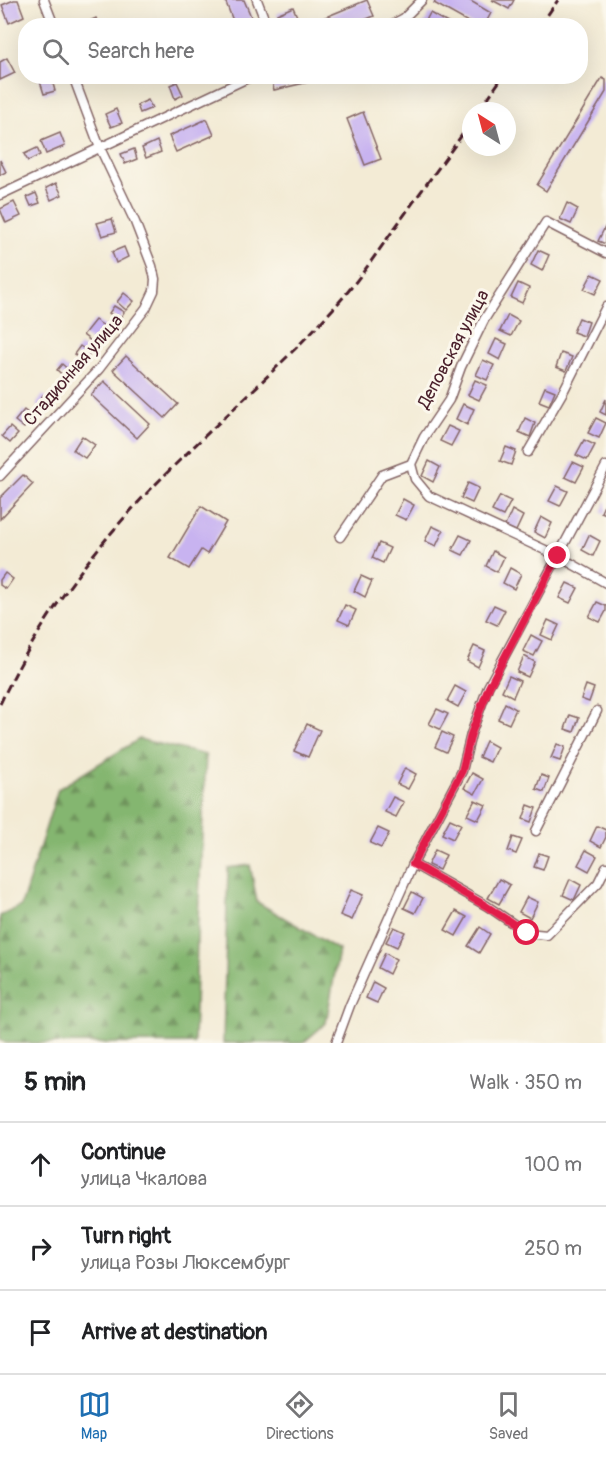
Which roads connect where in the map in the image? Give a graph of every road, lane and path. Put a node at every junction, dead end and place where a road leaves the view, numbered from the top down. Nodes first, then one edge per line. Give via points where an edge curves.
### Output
1 (44, 0) edge
2 (257, 0) edge
3 (420, 3) edge
4 (51, 18) edge
5 (264, 18) edge
6 (404, 18) edge
7 (76, 84) edge
8 (235, 84) edge
9 (100, 148) junction
10 (0, 195) edge
11 (606, 253) edge
12 (606, 307) edge
13 (528, 453) dead end
14 (411, 464) junction
15 (606, 466) edge
16 (0, 476) edge
17 (340, 537) dead end
18 (558, 556) junction
19 (606, 582) edge
20 (597, 711) dead end
21 (536, 831) dead end
22 (413, 864) junction
23 (606, 867) edge
24 (336, 1043) edge

1 - 4 street
2 - 5 street
3 - 6 street
7 - 9 street, Стадионная улица
8 - 9 street
9 - 10 street
9 - 16 street, Стадионная улица via 140,233 152,266 154,291 146,308 99,369
11 - 14 street, Деповская улица via 546,222 484,320 448,400
12 - 13 street
14 - 17 street via 382,475
14 - 18 street via 415,479 429,496
15 - 18 street
18 - 19 street
18 - 22 street via 489,687 462,771
20 - 21 street
22 - 23 street via 527,933 547,935 598,883
22 - 24 street

